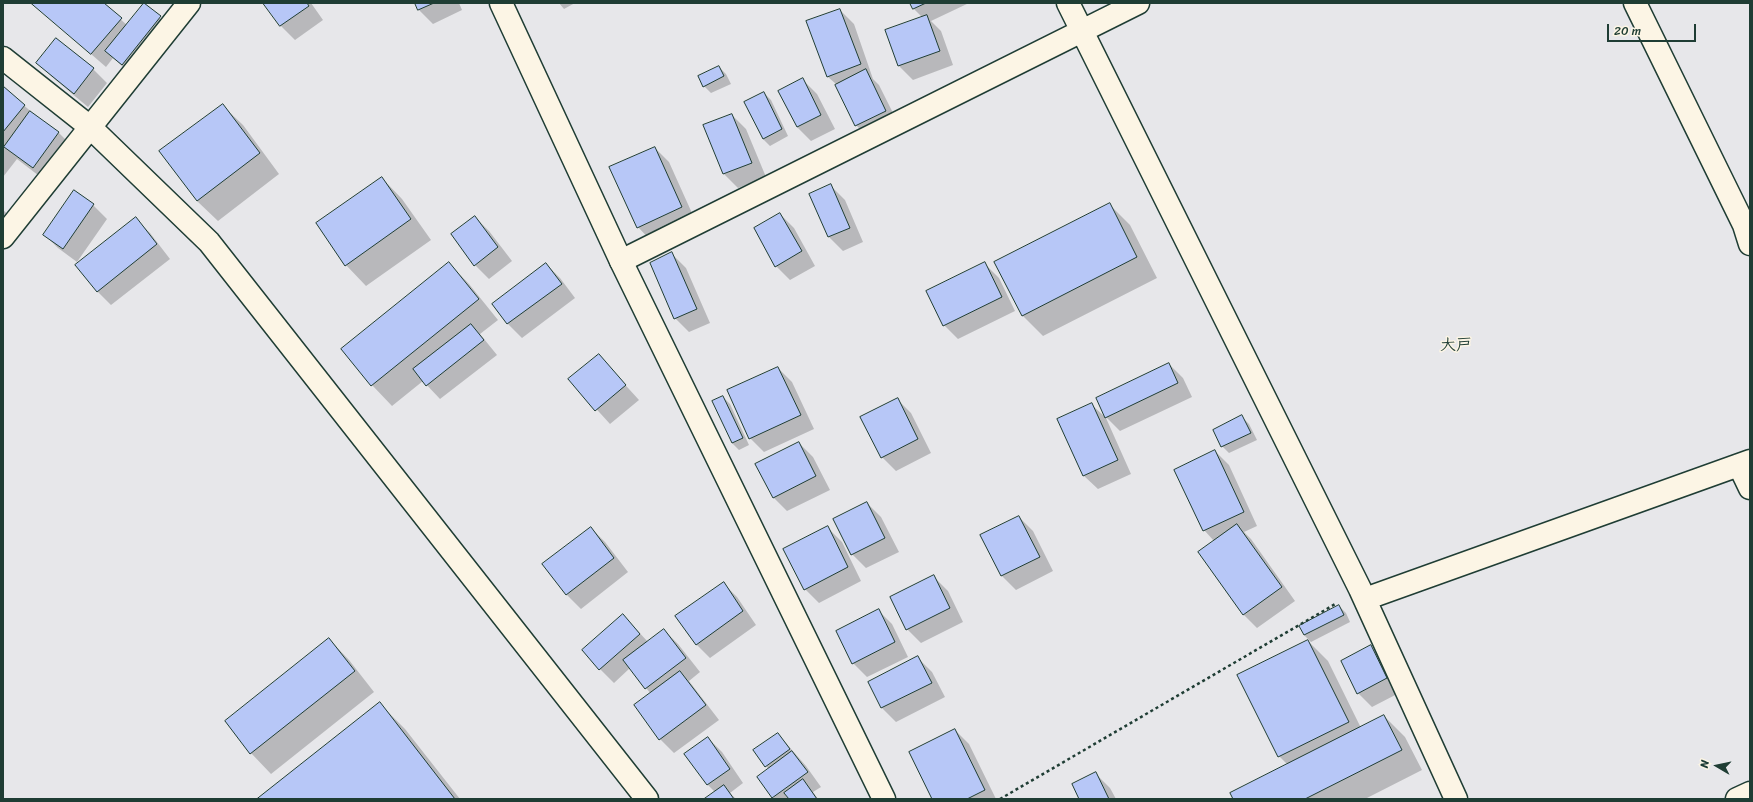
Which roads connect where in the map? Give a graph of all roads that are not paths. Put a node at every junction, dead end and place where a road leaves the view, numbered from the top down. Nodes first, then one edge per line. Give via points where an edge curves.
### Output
1 (189, 3) edge
2 (501, 3) edge
3 (1068, 3) edge
4 (1138, 3) edge
5 (1636, 3) edge
6 (1081, 31) junction
7 (3, 58) edge
8 (90, 127) junction
9 (3, 236) edge
10 (1750, 244) edge
11 (621, 261) junction
12 (1744, 463) edge
13 (1750, 488) edge
14 (1362, 594) junction
15 (1750, 793) edge
16 (647, 799) edge
17 (884, 799) edge
18 (1456, 799) edge
19 (1737, 799) edge

1 - 8 street
2 - 11 street
3 - 6 street
4 - 6 street
5 - 10 street via 1744,225
6 - 11 street
6 - 14 street
7 - 8 street
8 - 9 street
8 - 16 street via 209,242
11 - 17 street
12 - 13 street
12 - 14 street
14 - 18 street
15 - 19 street

